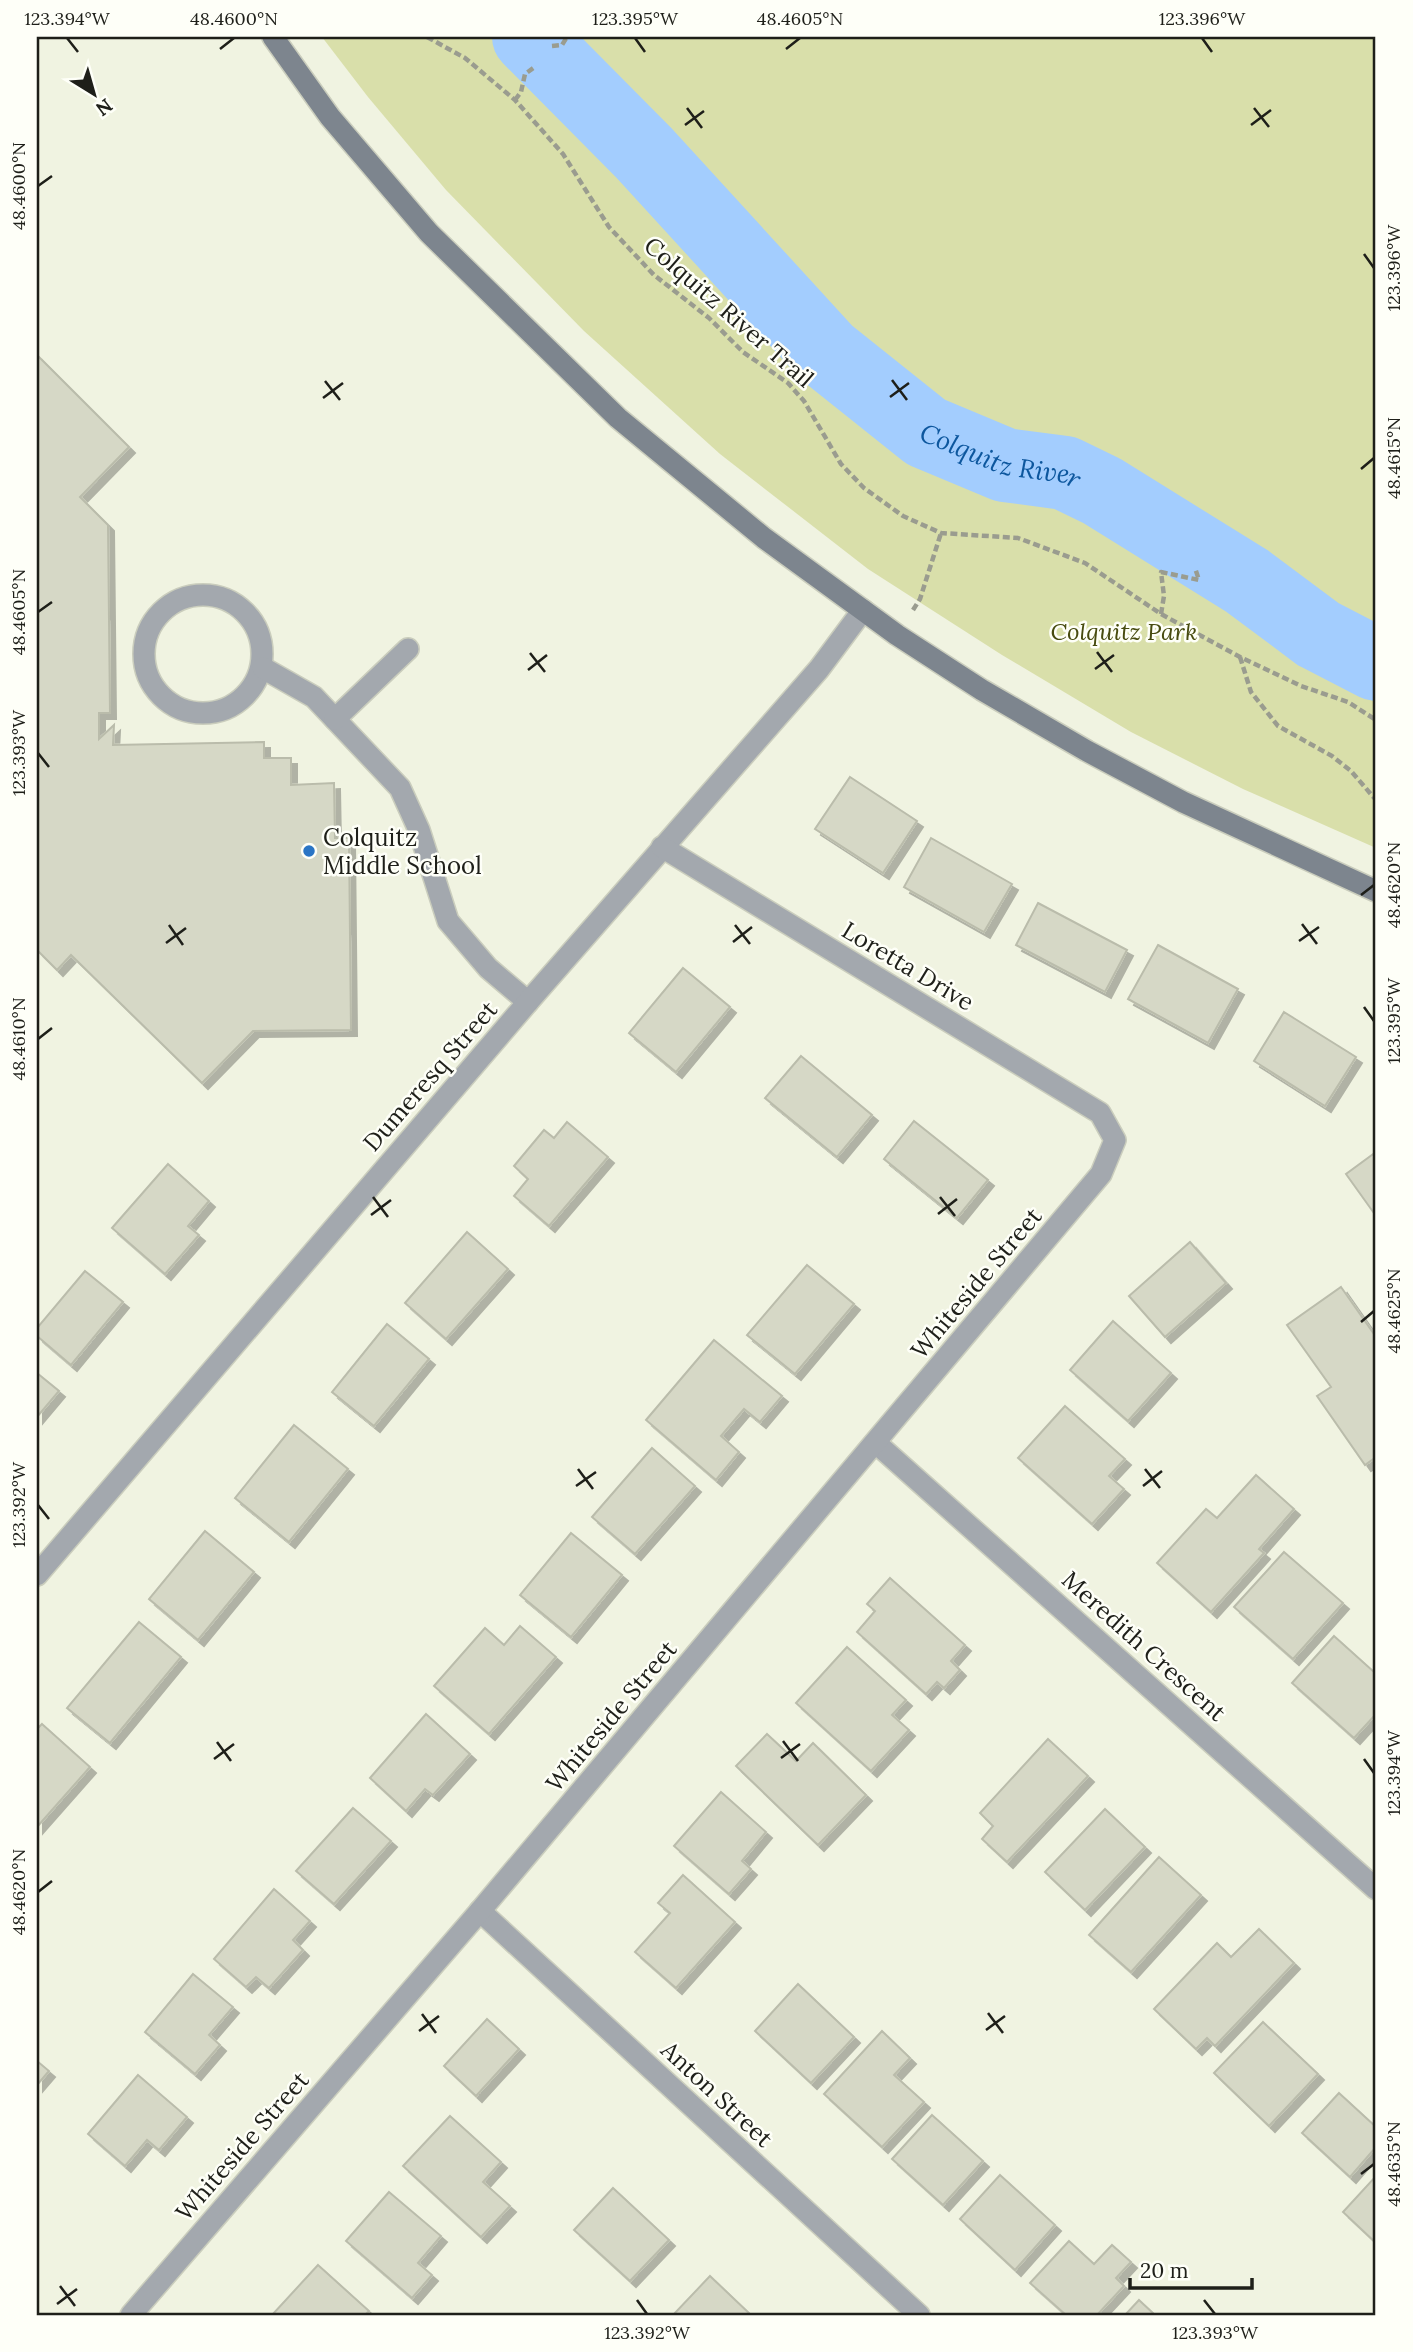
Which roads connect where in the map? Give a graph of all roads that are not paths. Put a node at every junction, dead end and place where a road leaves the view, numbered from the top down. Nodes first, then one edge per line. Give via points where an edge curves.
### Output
1 (273, 37) edge
2 (863, 610) junction
3 (408, 649) dead end
4 (262, 668) junction
5 (335, 719) junction
6 (662, 847) junction
7 (1376, 891) edge
8 (528, 1002) junction
9 (1115, 1140) joint
10 (876, 1443) junction
11 (37, 1575) edge
12 (1376, 1889) edge
13 (480, 1911) junction
14 (131, 2315) edge
15 (919, 2315) edge

1 - 2 main road via 330,117 429,233 532,336 618,418 764,538
2 - 6 street, Dumeresq Street via 820,668
2 - 7 main road via 982,690 1087,751 1183,802
3 - 5 street
4 - 4 street via 261,636 245,610 217,595 186,596 159,613 144,640 145,672 162,698 190,713 221,712 248,695
4 - 5 street via 314,697
5 - 8 street via 400,788 419,830 448,921 488,968
6 - 8 street, Dumeresq Street
6 - 9 street, Loretta Drive via 1100,1113
8 - 11 street, Dumeresq Street
9 - 10 street, Whiteside Street via 1101,1174
10 - 12 street, Meredith Crescent
10 - 13 street, Whiteside Street
13 - 14 street, Whiteside Street
13 - 15 street, Anton Street

